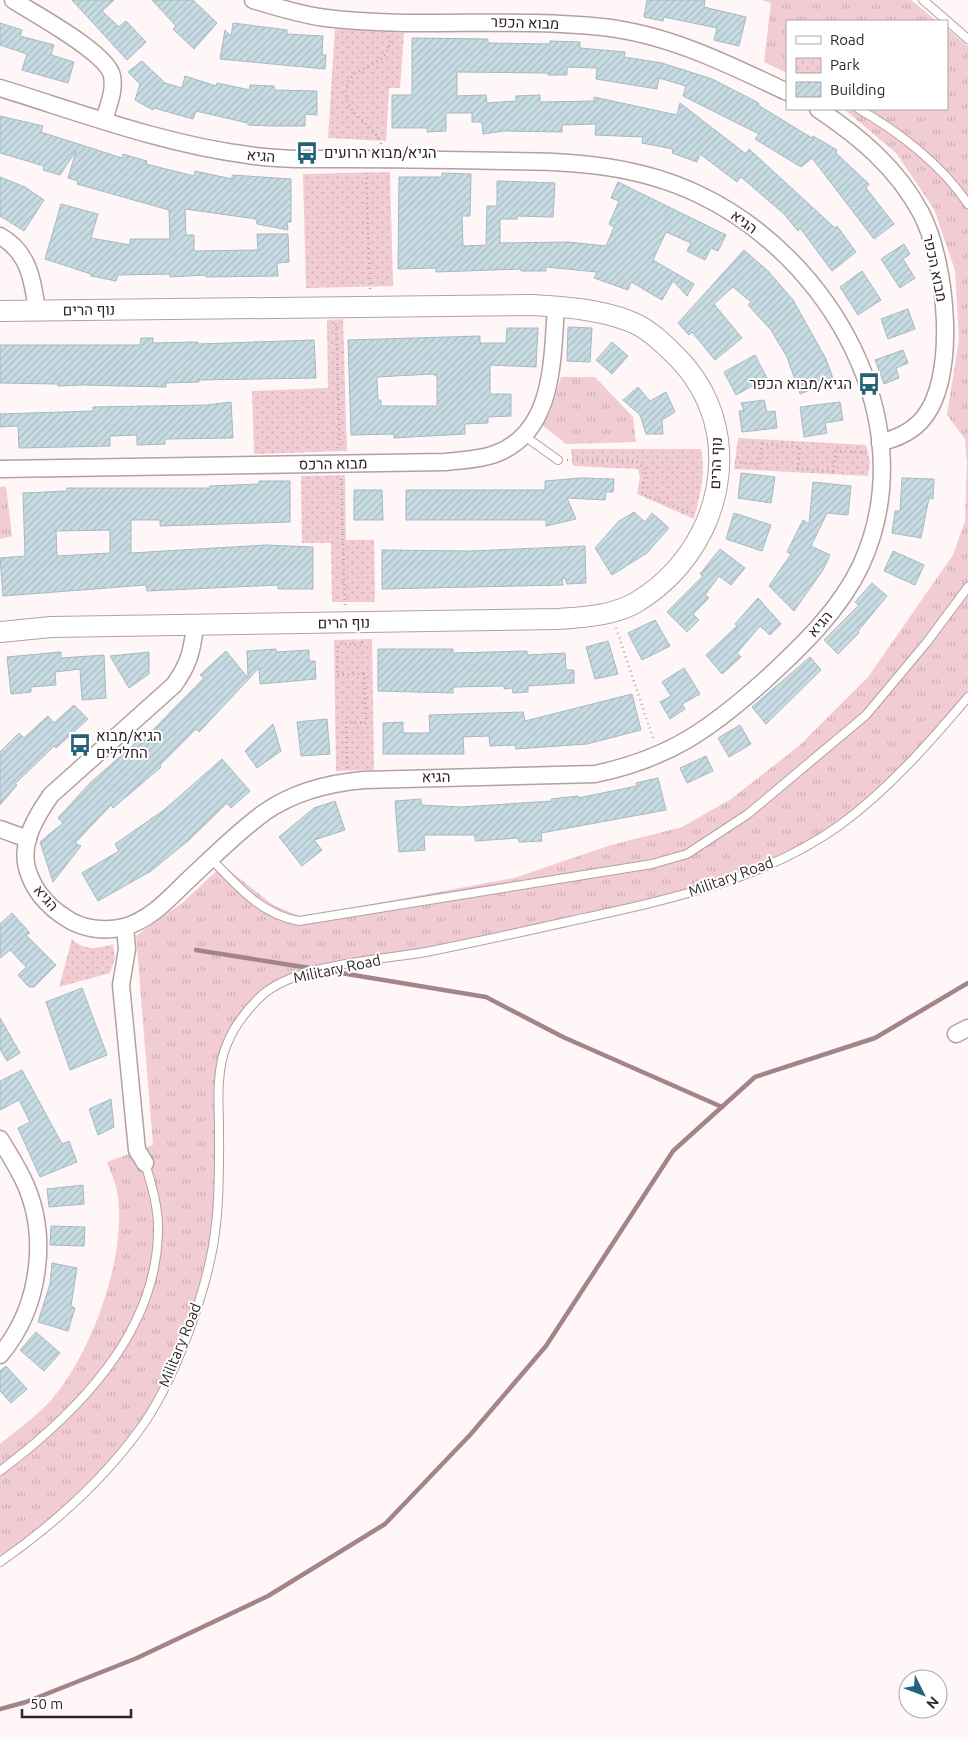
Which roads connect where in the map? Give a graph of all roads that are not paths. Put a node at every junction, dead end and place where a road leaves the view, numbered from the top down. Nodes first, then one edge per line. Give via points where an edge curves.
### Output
1 (13, 0) edge
2 (253, 0) edge
3 (923, 0) edge
4 (946, 20) edge
5 (948, 22) edge
6 (968, 39) edge
7 (0, 88) edge
8 (786, 92) edge
9 (820, 110) edge
10 (860, 110) edge
11 (104, 120) junction
12 (968, 204) edge
13 (0, 236) edge
14 (556, 307) junction
15 (0, 311) edge
16 (37, 311) junction
17 (523, 435) junction
18 (881, 447) junction
19 (558, 460) road end
20 (0, 469) edge
21 (968, 587) edge
22 (195, 625) junction
23 (0, 632) edge
24 (968, 697) edge
25 (0, 829) edge
26 (28, 839) junction
27 (211, 859) junction
28 (125, 927) junction
29 (0, 1139) edge
30 (145, 1163) joint
31 (0, 1355) edge
32 (0, 1471) edge
33 (0, 1562) edge

1 - 11 street via 100,58 112,74 113,90
2 - 8 street, מבוא הכפר via 324,18 604,27 679,46 724,62
3 - 4 lane
5 - 6 lane
7 - 11 street, הגיא
9 - 18 street, מבוא הכפר via 854,132 880,156 901,182 921,214 934,248 943,291 946,330 942,368 933,402 921,420 904,435
10 - 12 lane via 941,171
11 - 18 street, הגיא via 149,135 249,156 546,161 592,164 660,179 725,208 788,259 819,293 856,353 875,406
13 - 16 street via 20,253 29,267
14 - 16 street, נוף הרים
14 - 17 street, מבוא הרכס via 548,390 540,411
14 - 22 street, נוף הרים via 576,308 630,321 653,335 690,370 716,421 719,461 708,519 679,568 634,603 590,617
15 - 16 street, נוף הרים
17 - 19 lane
17 - 20 street, מבוא הרכס via 495,454 445,462
18 - 27 street, הגיא via 879,499 870,540 847,590 794,654 737,705 688,740 659,756 595,774 396,778 347,782 309,790 266,811
21 - 27 lane via 866,715 748,814 687,854 652,864 299,920 284,918 256,903
22 - 23 street, נוף הרים via 51,627
22 - 26 street, הגיא via 192,654 174,685 51,795 38,813
24 - 33 lane, Military Road via 931,741 875,797 837,827 797,852 741,876 662,901 427,952 325,969 281,981 263,994 243,1015 226,1045 218,1088 216,1227 208,1270 195,1312 169,1378 140,1430 112,1465 66,1509
25 - 26 street
26 - 28 street, הגיא via 26,864 31,880 52,908 84,927 106,930
27 - 28 street, הגיא via 160,906
28 - 30 street via 127,949 121,985 138,1150
29 - 31 street via 23,1180 33,1207 37,1268 33,1294 14,1339
30 - 32 lane via 155,1197 158,1234 151,1273 133,1326 97,1381 54,1426

